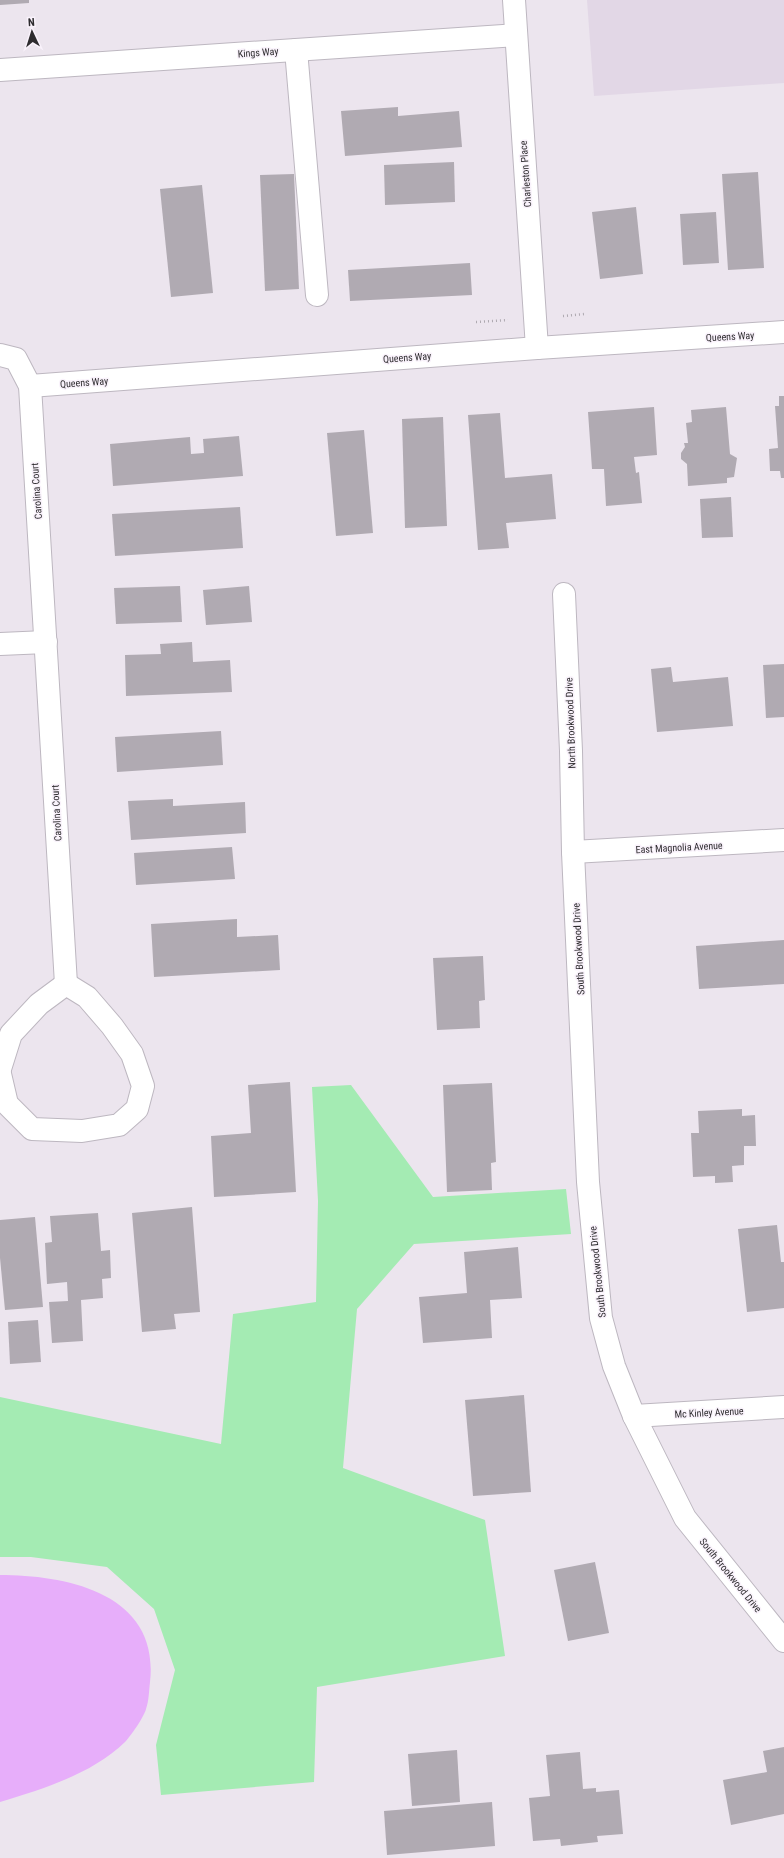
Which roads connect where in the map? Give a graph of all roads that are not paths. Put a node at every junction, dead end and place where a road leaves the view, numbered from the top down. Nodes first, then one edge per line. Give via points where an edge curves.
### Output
1 (514, 0) edge
2 (516, 35) junction
3 (296, 50) junction
4 (0, 70) edge
5 (317, 295) dead end
6 (784, 332) edge
7 (537, 348) junction
8 (0, 355) edge
9 (30, 386) junction
10 (564, 594) dead end
11 (46, 642) junction
12 (0, 644) edge
13 (784, 840) edge
14 (573, 852) junction
15 (66, 984) junction
16 (0, 1069) edge
17 (0, 1074) edge
18 (784, 1407) edge
19 (634, 1416) junction
20 (784, 1641) edge

1 - 2 street, Charleston Place
2 - 3 street, Kings Way
2 - 7 street, Charleston Place
3 - 4 street, Kings Way
3 - 5 street
6 - 7 street, Queens Way
7 - 9 street, Queens Way
8 - 9 street, Carolina Court via 16,359
9 - 11 street, Carolina Court
10 - 14 street, North Brookwood Drive
11 - 12 street
11 - 15 street, Carolina Court
13 - 14 street, East Magnolia Avenue
14 - 19 street, South Brookwood Drive via 588,1182 601,1318 614,1366
15 - 16 street via 39,1004 11,1034
15 - 17 street via 87,997 132,1054 143,1086 137,1109 119,1125 82,1131 32,1129 7,1104
18 - 19 street, Mc Kinley Avenue
19 - 20 street, South Brookwood Drive via 685,1518

